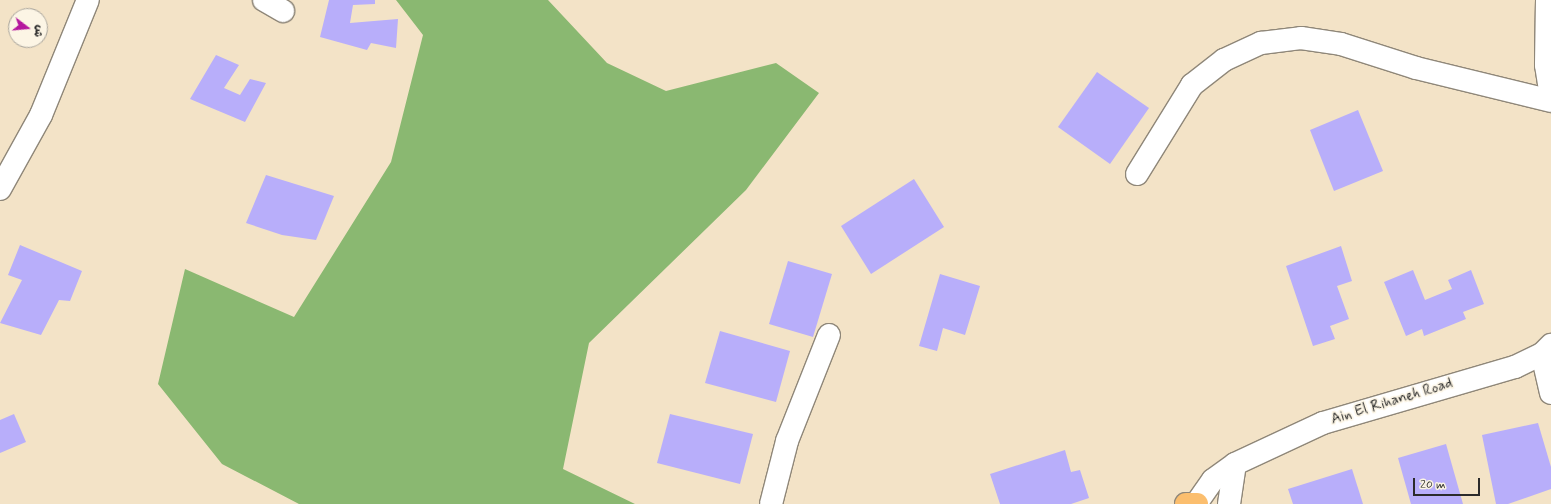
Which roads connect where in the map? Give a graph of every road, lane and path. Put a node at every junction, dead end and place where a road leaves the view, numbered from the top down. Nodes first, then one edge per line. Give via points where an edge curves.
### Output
1 (88, 0) edge
2 (264, 0) edge
3 (1547, 0) edge
4 (283, 11) dead end
5 (1551, 96) edge
6 (1551, 101) edge
7 (1137, 174) dead end
8 (0, 189) edge
9 (829, 335) dead end
10 (1546, 350) edge
11 (1551, 393) edge
12 (1235, 464) junction
13 (771, 504) edge
14 (1186, 504) edge
15 (1197, 504) edge
16 (1229, 504) edge

1 - 8 street via 41,115
2 - 4 street
3 - 5 street via 1546,65
6 - 7 street via 1416,68 1341,44 1301,38 1261,43 1224,60 1192,85
9 - 13 street via 787,441
10 - 11 street
10 - 12 street, Ain El Rihaneh Road via 1516,367 1323,423
12 - 15 street, Ain El Rihaneh Road via 1212,480
12 - 16 street
14 - 15 main road

